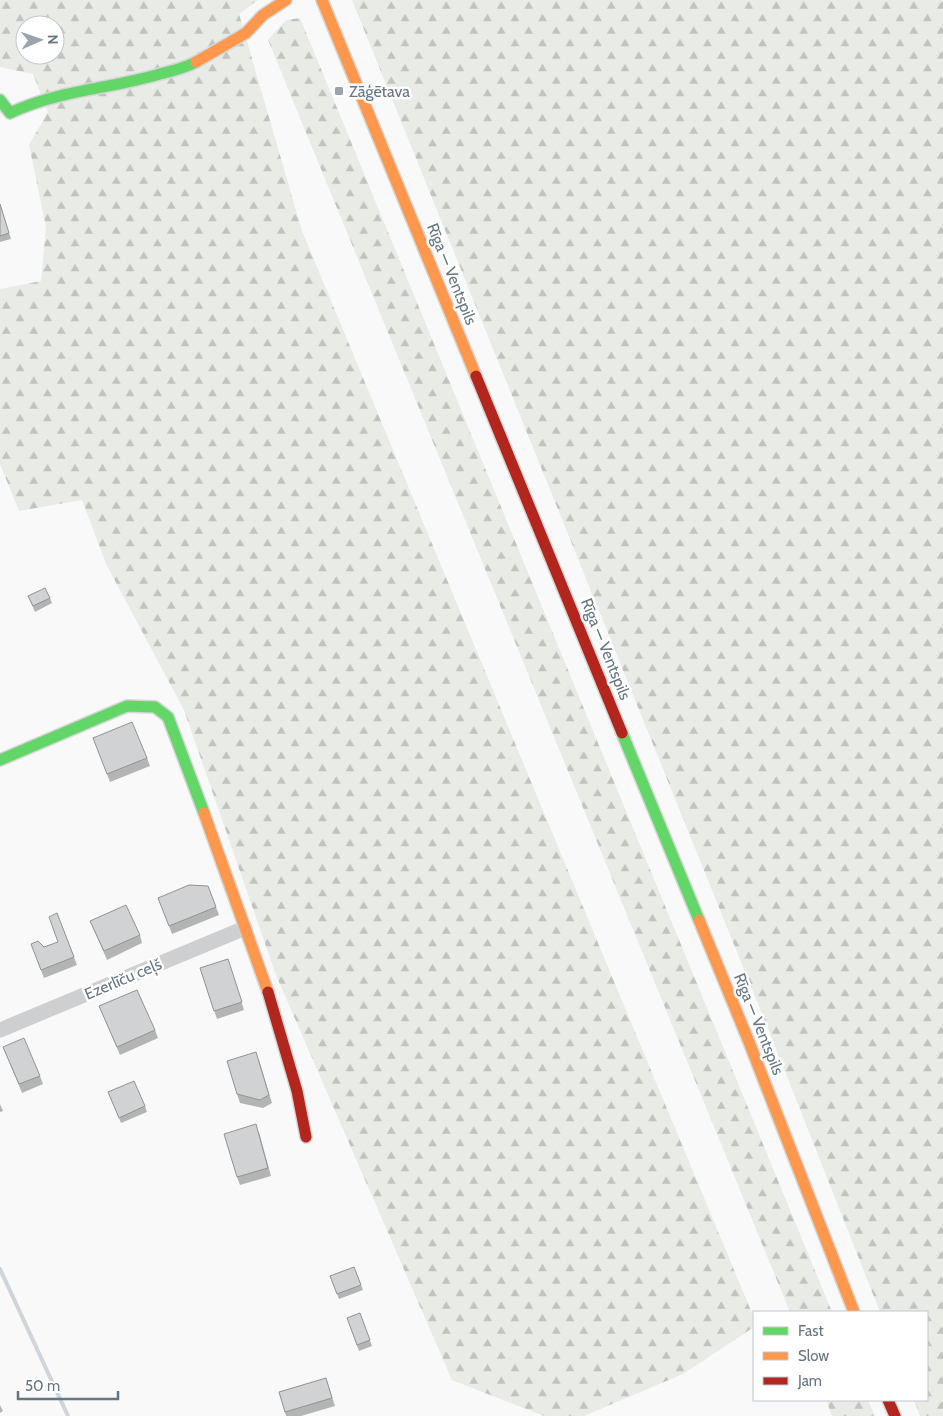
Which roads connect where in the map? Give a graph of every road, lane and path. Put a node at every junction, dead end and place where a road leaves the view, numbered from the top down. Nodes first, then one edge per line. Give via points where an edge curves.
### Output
1 (286, 0) edge
2 (322, 0) edge
3 (0, 100) edge
4 (0, 760) edge
5 (245, 928) junction
6 (0, 1030) edge
7 (306, 1137) dead end
8 (854, 1311) edge
9 (888, 1401) edge
10 (895, 1416) edge

1 - 3 main road via 246,33 191,65 146,78 62,94 31,103 10,114
2 - 8 main road, Rīga — Ventspils via 749,1042
4 - 5 main road via 127,706 155,707 168,716
5 - 6 street, Ezerlīču ceļš
5 - 7 main road via 272,1003
9 - 10 main road

